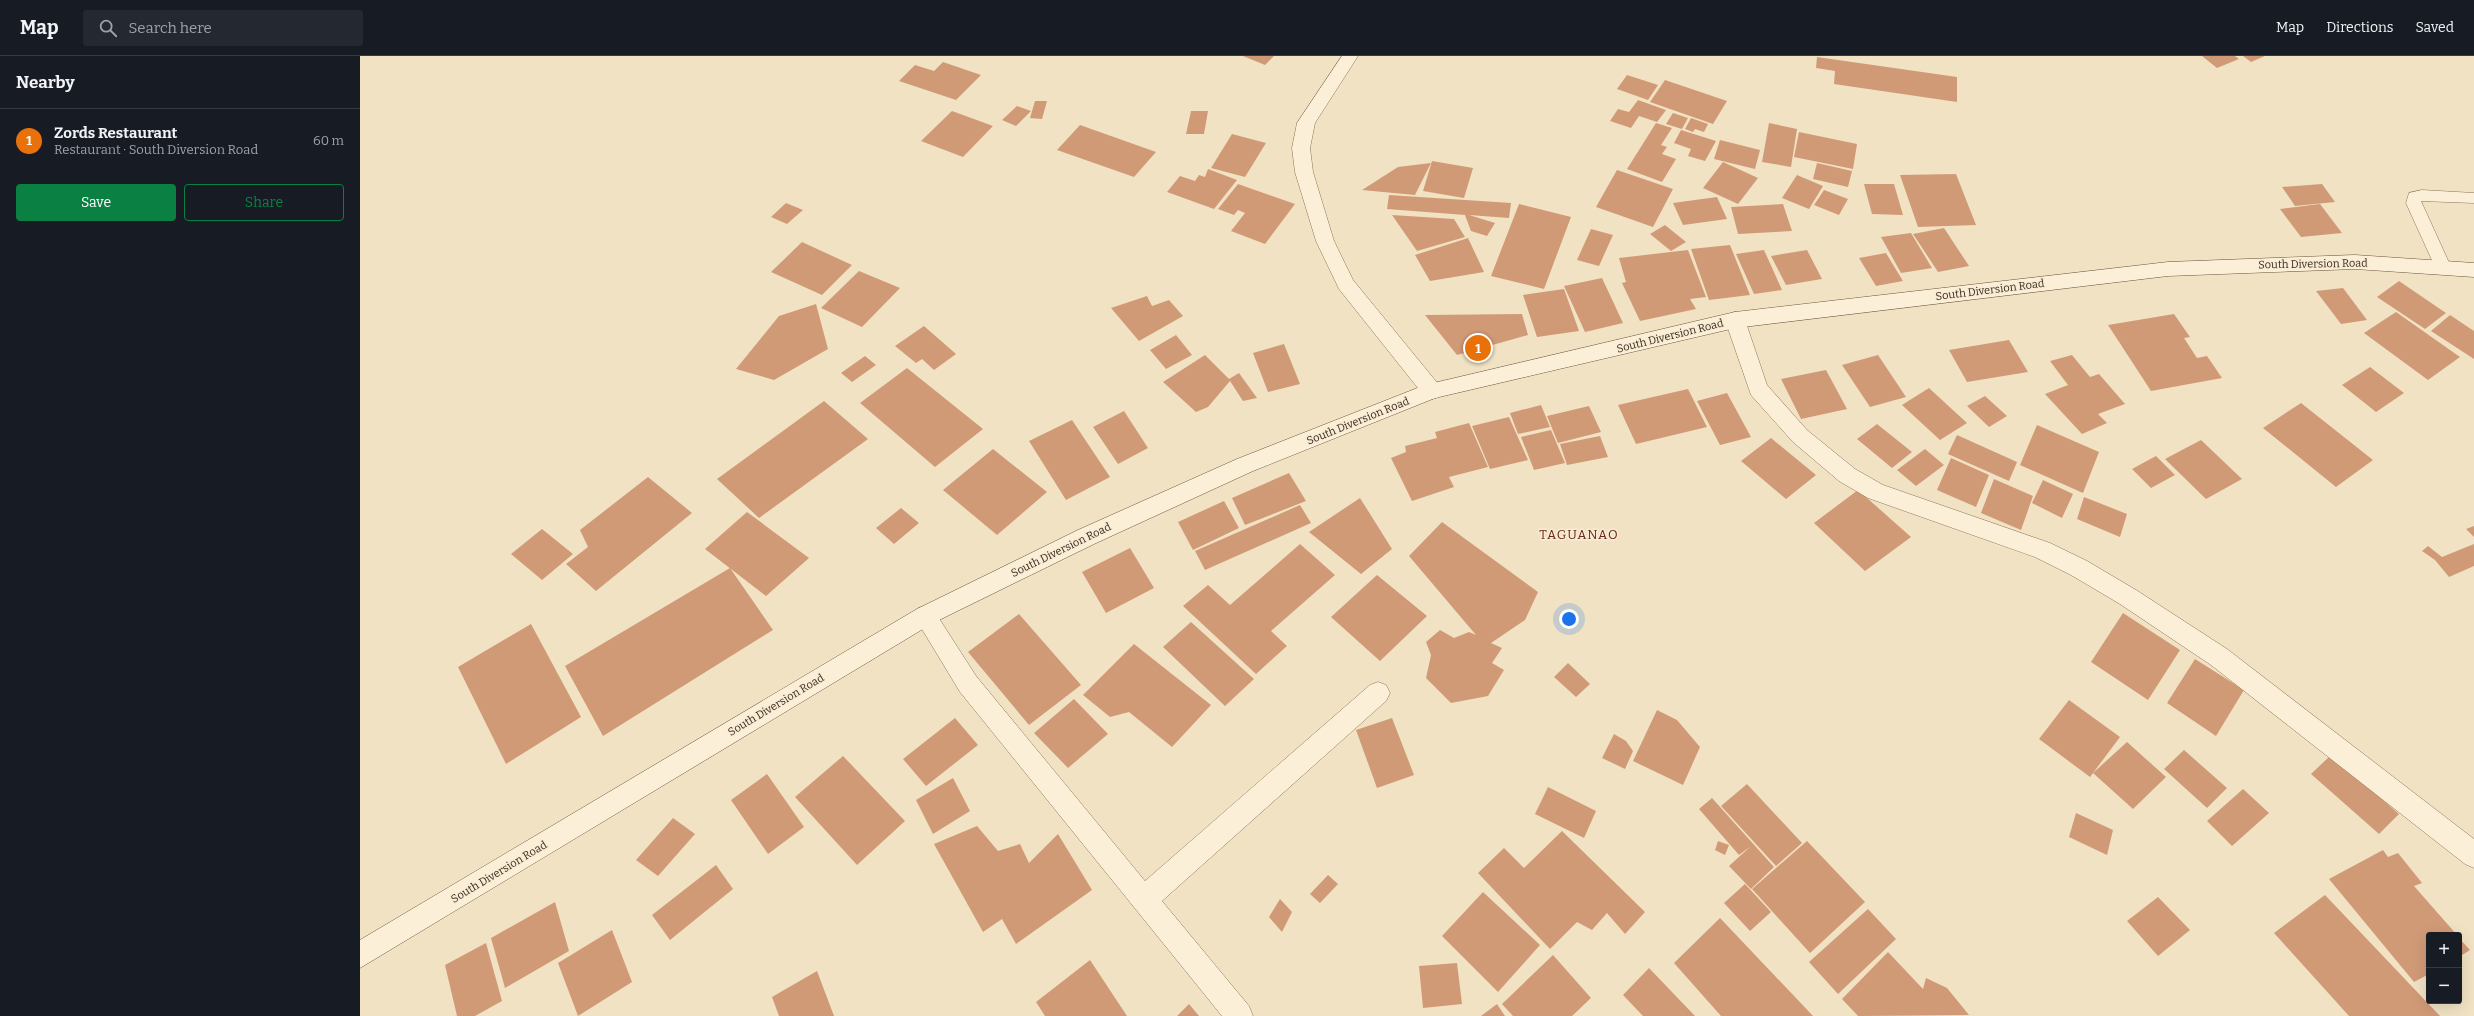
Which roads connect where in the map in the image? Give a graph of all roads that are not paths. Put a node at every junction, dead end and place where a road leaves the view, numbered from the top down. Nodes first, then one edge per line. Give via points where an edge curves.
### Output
1 (1350, 56) edge
2 (2474, 198) edge
3 (2442, 267) junction
4 (2474, 270) edge
5 (1734, 320) junction
6 (1432, 391) junction
7 (924, 616) junction
8 (1378, 693) dead end
9 (2474, 856) edge
10 (1144, 899) junction
11 (360, 955) edge
12 (1239, 1016) edge

1 - 6 main road via 1306,122 1301,148 1304,172 1325,241 1346,284
2 - 3 lane via 2422,195 2414,197 2413,203
3 - 4 main road, South Diversion Road
3 - 5 main road, South Diversion Road via 2355,262 2168,268
5 - 6 main road, South Diversion Road
5 - 9 main road via 1758,389 1800,436 1847,475 1876,492 2042,550 2128,597 2219,657
6 - 7 main road, South Diversion Road via 1245,465 1086,537
7 - 10 main road via 968,684
7 - 11 main road, South Diversion Road
8 - 10 main road
10 - 12 main road

